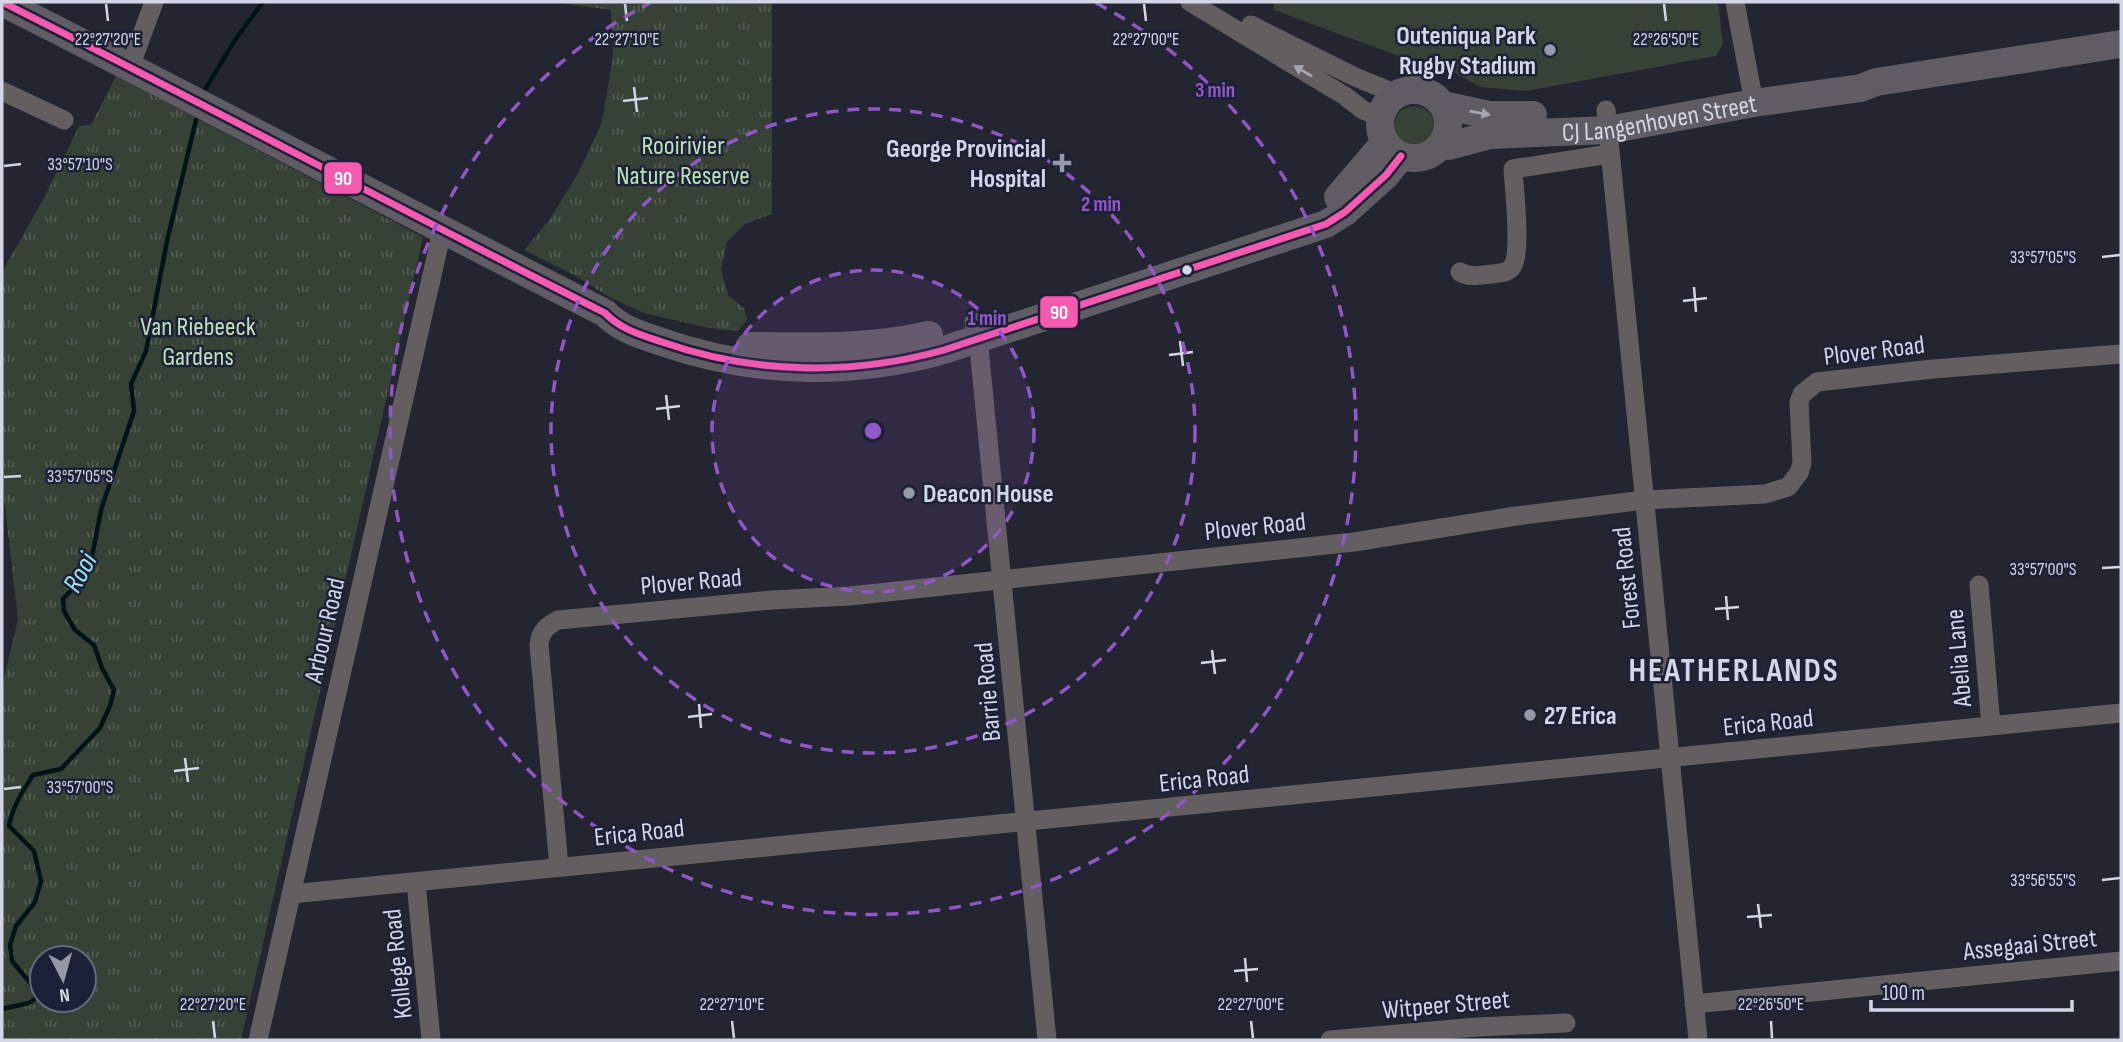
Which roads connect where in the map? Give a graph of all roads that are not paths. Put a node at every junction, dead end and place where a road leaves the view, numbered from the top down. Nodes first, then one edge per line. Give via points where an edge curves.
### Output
1 (2, 2) edge
2 (154, 2) edge
3 (1190, 2) edge
4 (1214, 2) edge
5 (1735, 2) edge
6 (2121, 44) edge
7 (130, 67) junction
8 (2, 91) edge
9 (1397, 94) junction
10 (1753, 97) junction
11 (1443, 105) junction
12 (64, 120) dead end
13 (1607, 131) junction
14 (1389, 138) junction
15 (1442, 145) junction
16 (442, 231) junction
17 (1460, 272) dead end
18 (975, 331) junction
19 (2121, 354) edge
20 (1644, 500) junction
21 (1003, 581) junction
22 (1979, 585) dead end
23 (2121, 713) edge
24 (1990, 726) junction
25 (1670, 758) junction
26 (1025, 821) junction
27 (559, 867) junction
28 (416, 883) junction
29 (292, 894) junction
30 (2121, 961) edge
31 (1694, 1004) junction
32 (1566, 1023) dead end
33 (258, 1040) edge
34 (431, 1040) edge
35 (1047, 1040) edge
36 (1330, 1040) edge
37 (1698, 1040) edge

1 - 7 highway
2 - 7 street
14 -> 3 street via 1345,96
4 - 9 street via 1260,31
5 - 10 street
6 - 10 highway, CJ Langenhoven Street
7 - 16 highway
8 - 12 street
9 - 11 highway via 1422,91
9 - 14 highway via 1386,104
10 - 13 highway, CJ Langenhoven Street
11 -> 13 highway, CJ Langenhoven Street
11 - 15 highway via 1448,125
13 - 15 highway, CJ Langenhoven Street via 1484,136
13 - 17 street via 1513,169 1514,263 1503,273 1469,276
13 - 20 street, Forest Road
14 - 15 highway via 1413,159
14 - 18 highway via 1386,175 1326,224
16 - 18 highway via 605,313 622,327 717,358 768,366 831,368 883,363 923,355
16 - 29 street, Arbour Road
18 - 21 street, Barrie Road
19 - 20 street, Plover Road via 1817,382 1799,402 1802,463 1788,487 1765,494
20 - 21 street, Plover Road via 1354,542
20 - 25 street, Forest Road
21 - 26 street, Barrie Road
21 - 27 street, Plover Road via 567,618 549,625 540,636 539,655
22 - 24 street, Abelia Lane
23 - 24 street, Erica Road
24 - 25 street, Erica Road
25 - 26 street, Erica Road
25 - 31 street, Forest Road
26 - 27 street, Erica Road
26 - 35 street, Barrie Road
27 - 28 street, Erica Road
28 - 29 street, Erica Road
28 - 34 street, Kollege Road
29 - 33 street, Arbour Road
30 - 31 street, Assegaai Street
31 - 37 street, Forest Road
32 - 36 street, Witpeer Street

